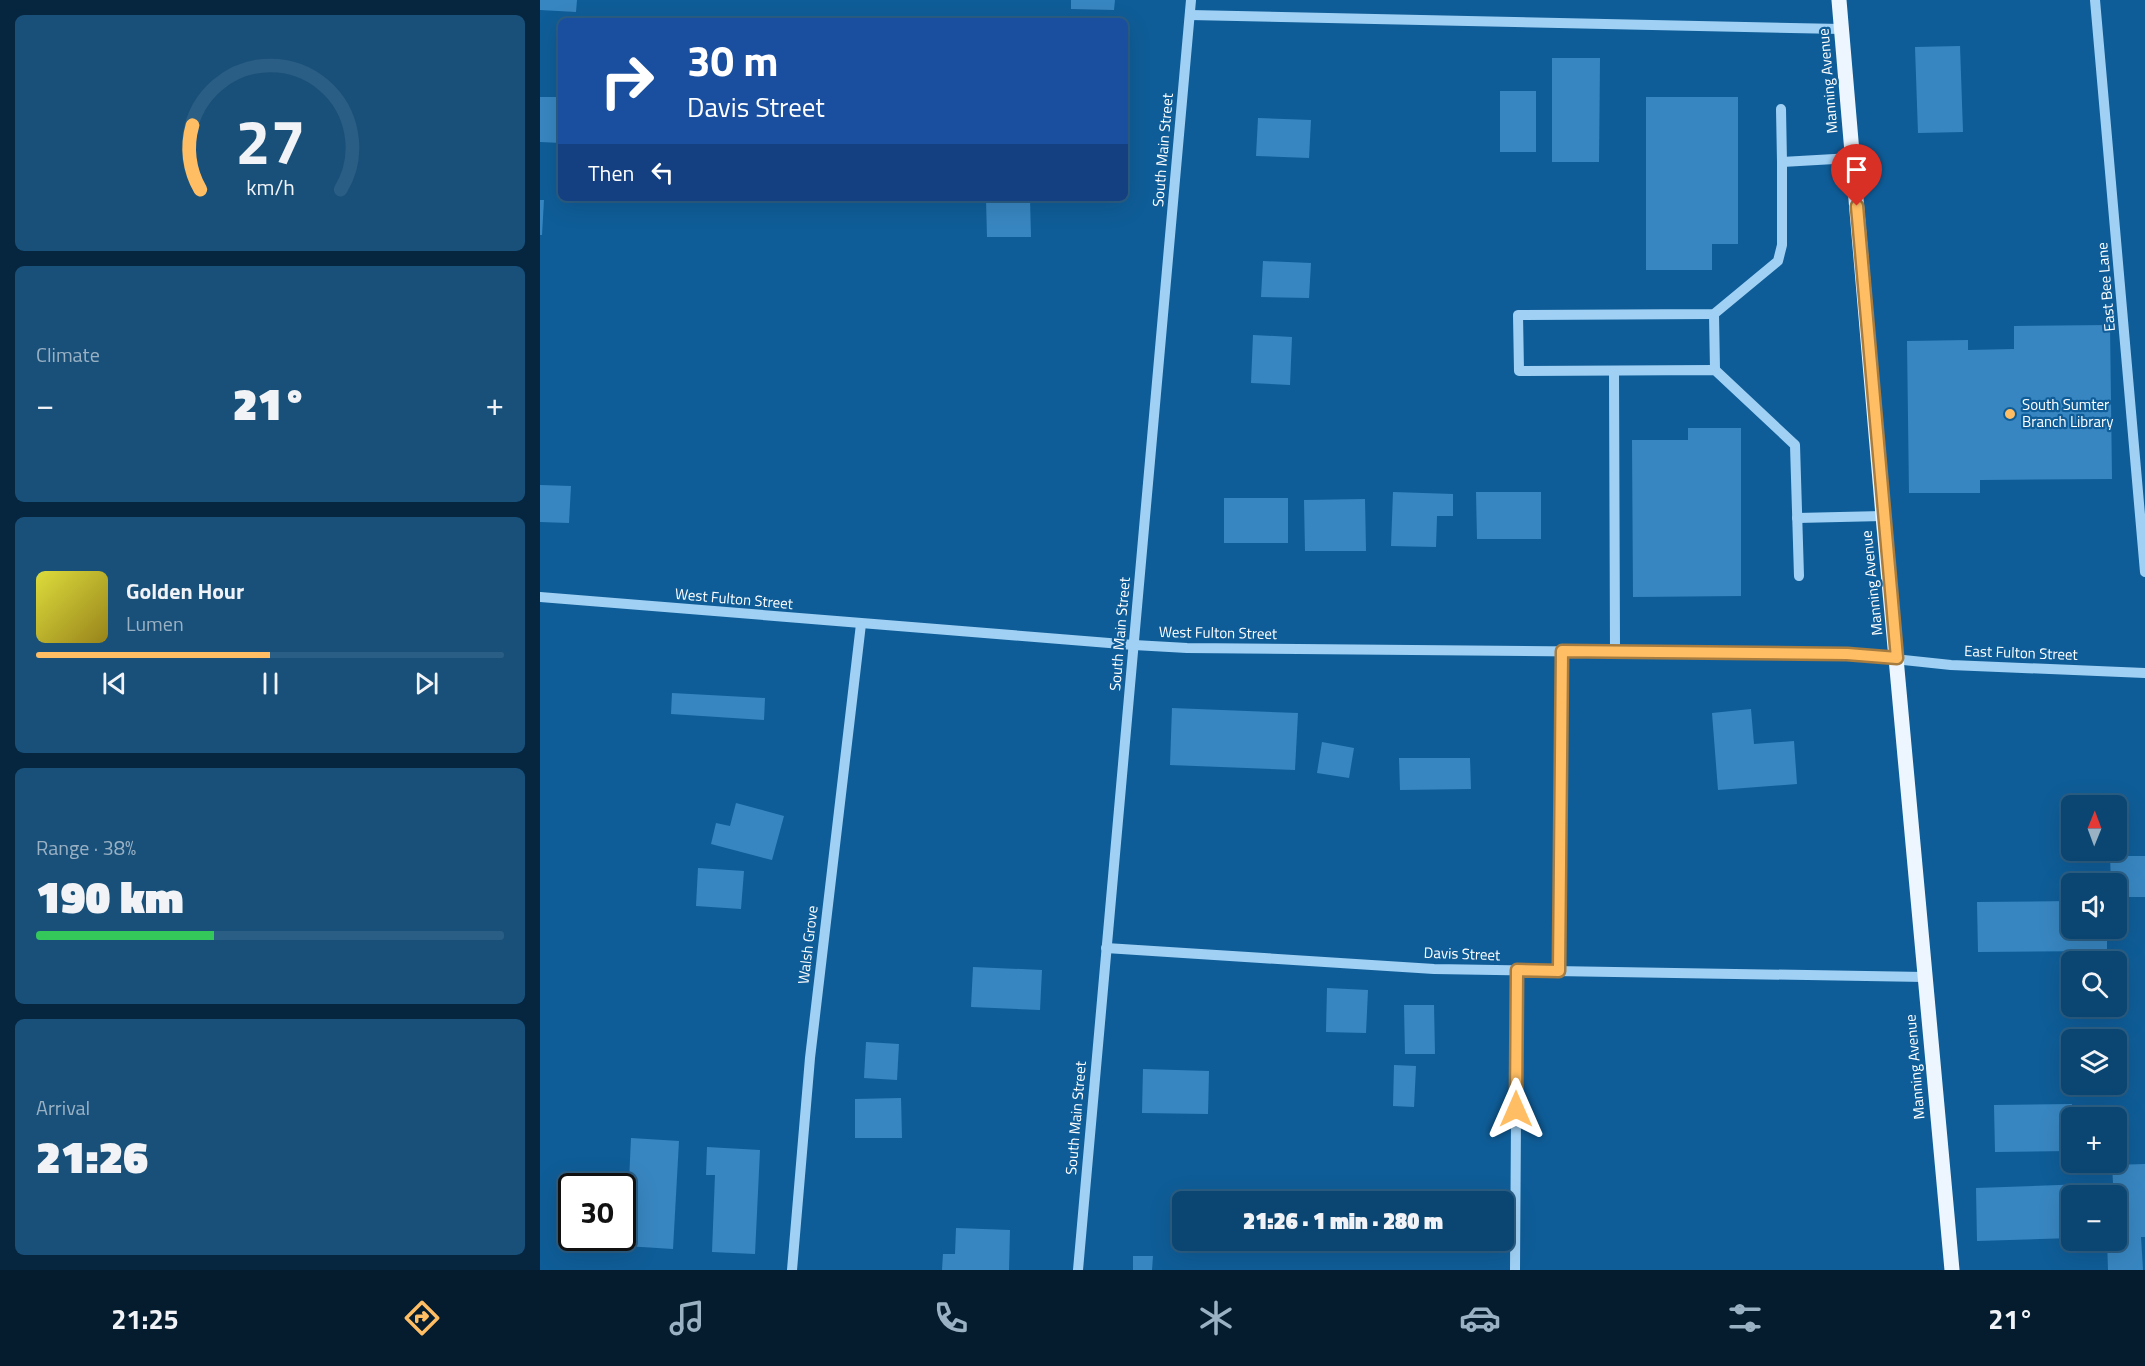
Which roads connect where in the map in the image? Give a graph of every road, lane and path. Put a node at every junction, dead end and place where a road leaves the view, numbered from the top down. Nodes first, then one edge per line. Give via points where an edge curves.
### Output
1 (1191, 0) edge
2 (1839, 0) edge
3 (2095, 0) edge
4 (1190, 15) junction
5 (1841, 29) junction
6 (1781, 109) dead end
7 (1852, 158) junction
8 (1782, 162) junction
9 (1714, 314) junction
10 (1715, 370) junction
11 (1614, 371) junction
12 (1883, 516) junction
13 (1797, 518) junction
14 (2145, 572) edge
15 (1799, 576) dead end
16 (540, 597) edge
17 (861, 624) junction
18 (1134, 645) junction
19 (1562, 651) junction
20 (1615, 652) junction
21 (1897, 658) junction
22 (2145, 673) edge
23 (1106, 948) junction
24 (1517, 970) junction
25 (1559, 971) junction
26 (1926, 977) junction
27 (792, 1270) edge
28 (1078, 1270) edge
29 (1515, 1270) edge
30 (1952, 1270) edge

1 - 4 street, South Main Street
2 - 5 main road, Manning Avenue
3 - 14 street, East Bee Lane
4 - 5 street
4 - 18 street, South Main Street
5 - 7 main road, Manning Avenue
6 - 8 street
7 - 8 street
7 - 12 main road, Manning Avenue
8 - 9 street via 1782,245 1778,261
9 - 10 street
9 - 11 street via 1518,315 1519,371
10 - 11 street
10 - 13 street via 1795,445
11 - 20 street
12 - 13 street
12 - 21 main road, Manning Avenue
13 - 15 street
16 - 17 street, West Fulton Street
17 - 18 street, West Fulton Street
17 - 27 street, Walsh Grove via 810,1058
18 - 19 street, West Fulton Street
18 - 23 street, South Main Street
19 - 20 street, West Fulton Street
19 - 25 street
20 - 21 street, West Fulton Street
21 - 22 street, East Fulton Street via 1951,665
21 - 26 main road, Manning Avenue
23 - 24 street, Davis Street via 1434,969
23 - 28 street, South Main Street
24 - 25 street, Davis Street
24 - 29 street
25 - 26 street, Davis Street
26 - 30 main road, Manning Avenue

